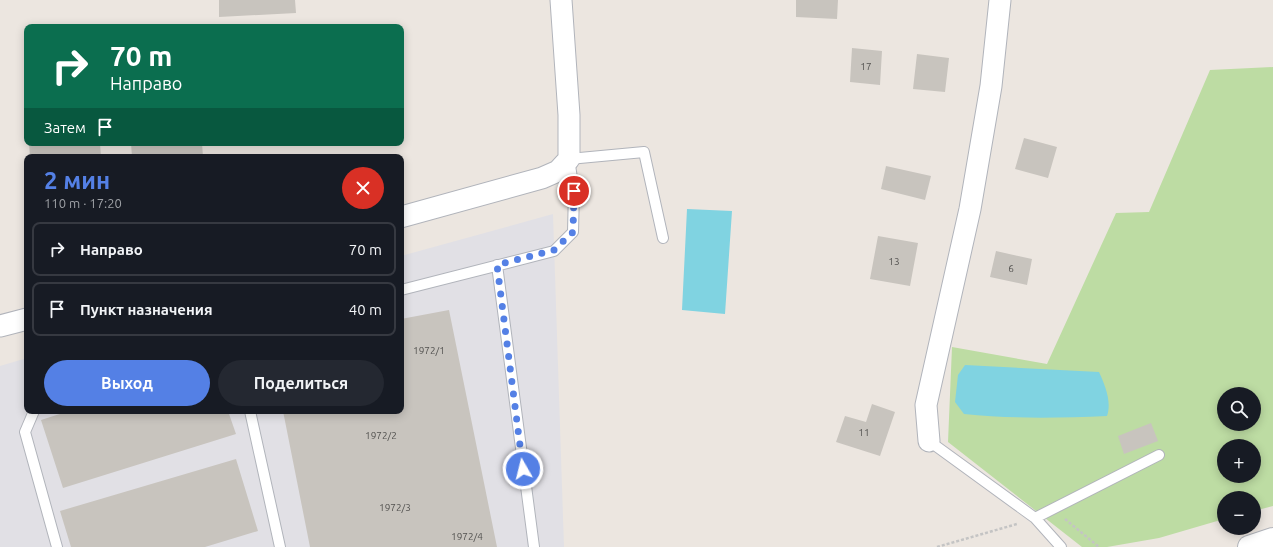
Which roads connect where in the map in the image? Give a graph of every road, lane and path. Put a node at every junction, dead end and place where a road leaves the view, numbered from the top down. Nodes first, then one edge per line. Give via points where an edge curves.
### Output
1 (562, 0) edge
2 (1000, 0) edge
3 (569, 159) junction
4 (404, 216) edge
5 (663, 238) dead end
6 (497, 265) junction
7 (404, 289) edge
8 (24, 320) edge
9 (0, 326) edge
10 (33, 414) edge
11 (251, 414) edge
12 (929, 441) joint
13 (1159, 455) dead end
14 (1053, 509) junction
15 (1035, 518) junction
16 (1273, 539) edge
17 (57, 547) edge
18 (280, 547) edge
19 (534, 547) edge
20 (937, 547) edge
21 (1061, 547) edge
22 (1099, 547) edge
23 (1250, 547) edge

1 - 3 street
2 - 12 street via 991,86 970,209 926,405
3 - 4 street via 558,171 542,178
3 - 5 lane via 644,152
3 - 6 lane via 574,191 573,232 554,250
6 - 7 lane
6 - 19 lane
8 - 9 street
10 - 17 lane via 25,432
11 - 18 lane
12 - 15 lane
13 - 14 lane
14 - 15 lane
14 - 22 path
15 - 20 path
15 - 21 lane
16 - 23 main road

